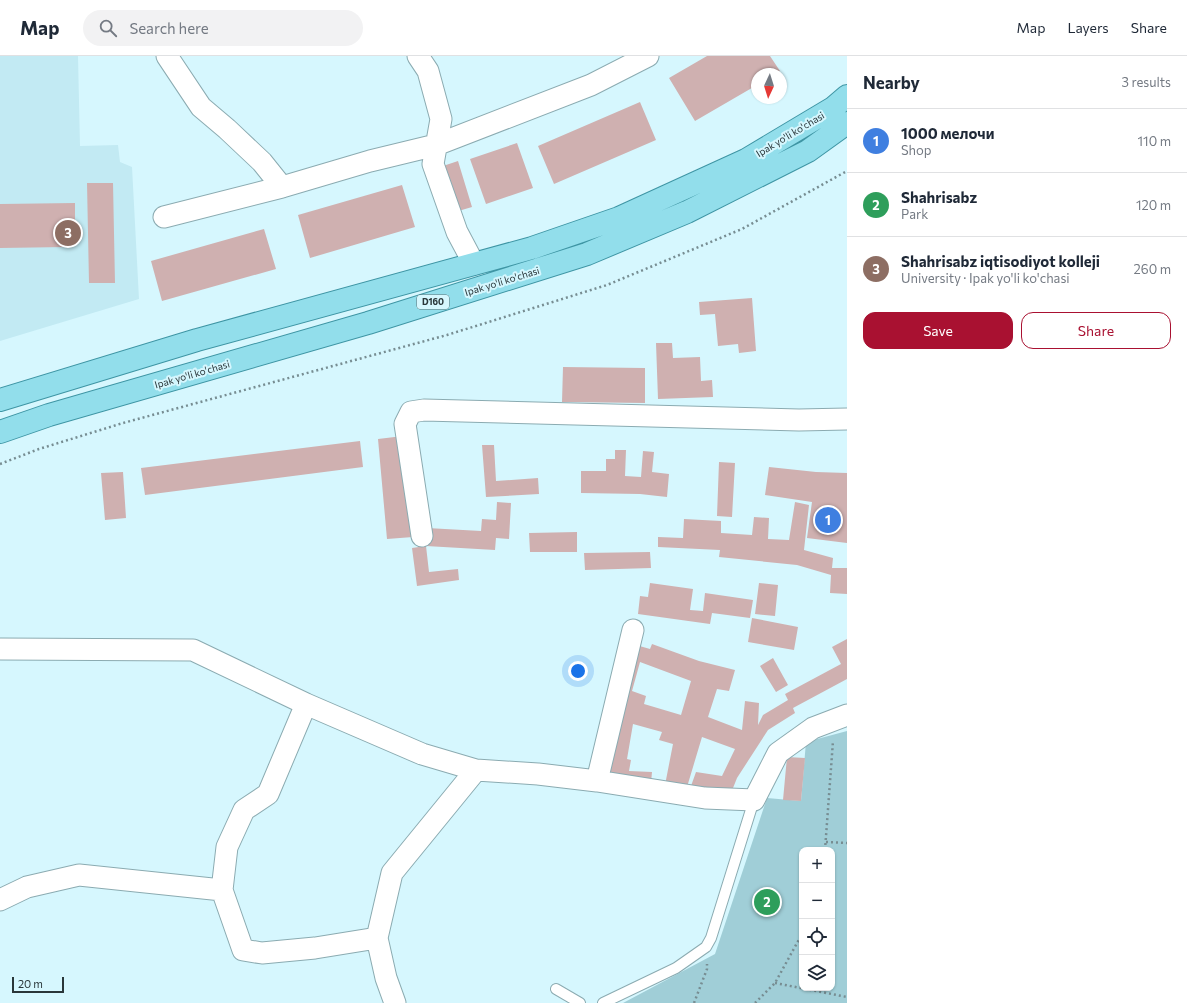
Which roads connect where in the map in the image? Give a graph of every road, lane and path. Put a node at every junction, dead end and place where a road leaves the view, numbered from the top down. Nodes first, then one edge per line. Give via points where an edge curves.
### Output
1 (167, 56) edge
2 (418, 56) edge
3 (648, 56) edge
4 (847, 96) edge
5 (847, 123) edge
6 (436, 145) junction
7 (847, 171) edge
8 (282, 187) junction
9 (164, 217) dead end
10 (474, 264) junction
11 (0, 400) edge
12 (847, 419) edge
13 (0, 432) edge
14 (0, 464) edge
15 (422, 536) dead end
16 (633, 630) dead end
17 (0, 649) edge
18 (306, 704) junction
19 (841, 718) edge
20 (476, 770) junction
21 (597, 781) junction
22 (754, 800) junction
23 (826, 842) junction
24 (847, 843) edge
25 (825, 847) edge
26 (222, 890) junction
27 (0, 900) edge
28 (377, 938) junction
29 (799, 939) edge
30 (706, 947) junction
31 (775, 983) junction
32 (556, 989) dead end
33 (847, 997) edge
34 (394, 1003) edge
35 (580, 1003) edge
36 (603, 1003) edge
37 (694, 1003) edge
38 (755, 1003) edge

1 - 8 street via 201,106 262,162
2 - 6 street via 428,71 441,119
3 - 6 street via 591,85
4 - 10 main road, Ipak yo'li ko'chasi via 833,108 746,160 619,218 532,248
5 - 13 main road, Ipak yo'li ko'chasi / D160 via 808,151 694,209 587,254 368,323 49,415
6 - 8 street
6 - 10 street via 433,164 457,232
7 - 14 path via 742,229 607,285 447,335 123,423
8 - 9 street
10 - 11 main road, Ipak yo'li ko'chasi via 197,340
12 - 15 street via 799,420 424,410 411,412 405,424
16 - 21 street
17 - 18 street via 193,650
18 - 20 street via 422,754
18 - 26 street via 268,794 244,810 227,847
19 - 22 street via 813,728 778,753
19 - 23 path
20 - 21 street
20 - 28 street via 392,873
21 - 22 street via 705,798
22 - 30 lane
23 - 24 path
23 - 25 path
26 - 27 street via 79,875 27,887
26 - 28 street via 242,950 262,953
28 - 34 street
29 - 31 path
30 - 36 lane via 676,968
30 - 37 path via 707,969
31 - 33 path
31 - 38 path
32 - 35 lane

